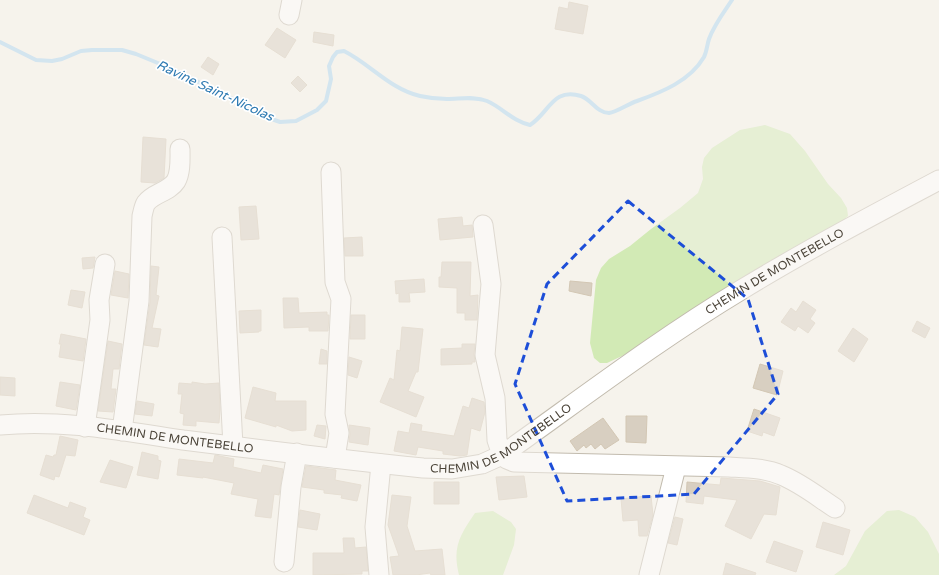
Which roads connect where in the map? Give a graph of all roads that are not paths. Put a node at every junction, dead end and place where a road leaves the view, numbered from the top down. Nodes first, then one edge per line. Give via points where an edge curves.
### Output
1 (180, 149) dead end
2 (331, 172) dead end
3 (939, 180) edge
4 (483, 225) dead end
5 (222, 237) dead end
6 (106, 264) dead end
7 (0, 425) edge
8 (85, 426) junction
9 (122, 431) junction
10 (233, 446) junction
11 (297, 454) junction
12 (502, 455) junction
13 (335, 458) junction
14 (384, 464) junction
15 (676, 467) junction
16 (835, 508) dead end
17 (284, 562) dead end
18 (379, 575) edge
19 (385, 575) edge
20 (649, 575) edge

1 - 9 street via 177,180 171,187 146,203 142,216 139,301
2 - 13 street via 335,282 341,299 335,414 339,433
3 - 12 street, CHEMIN DE MONTEBELLO via 740,290
4 - 12 street via 491,284 485,355 495,398 497,440
5 - 10 street
6 - 8 street via 99,300 100,320
7 - 8 street, CHEMIN DE MONTEBELLO via 46,423
8 - 9 street, CHEMIN DE MONTEBELLO
9 - 10 street, CHEMIN DE MONTEBELLO
10 - 11 street, CHEMIN DE MONTEBELLO
11 - 13 street, CHEMIN DE MONTEBELLO
11 - 17 street via 291,487
12 - 14 street, CHEMIN DE MONTEBELLO via 482,464 452,469
12 - 15 street via 514,462
13 - 14 street, CHEMIN DE MONTEBELLO
14 - 18 street via 375,527
14 - 19 street via 382,530
15 - 16 street via 758,469 780,474
15 - 20 street

